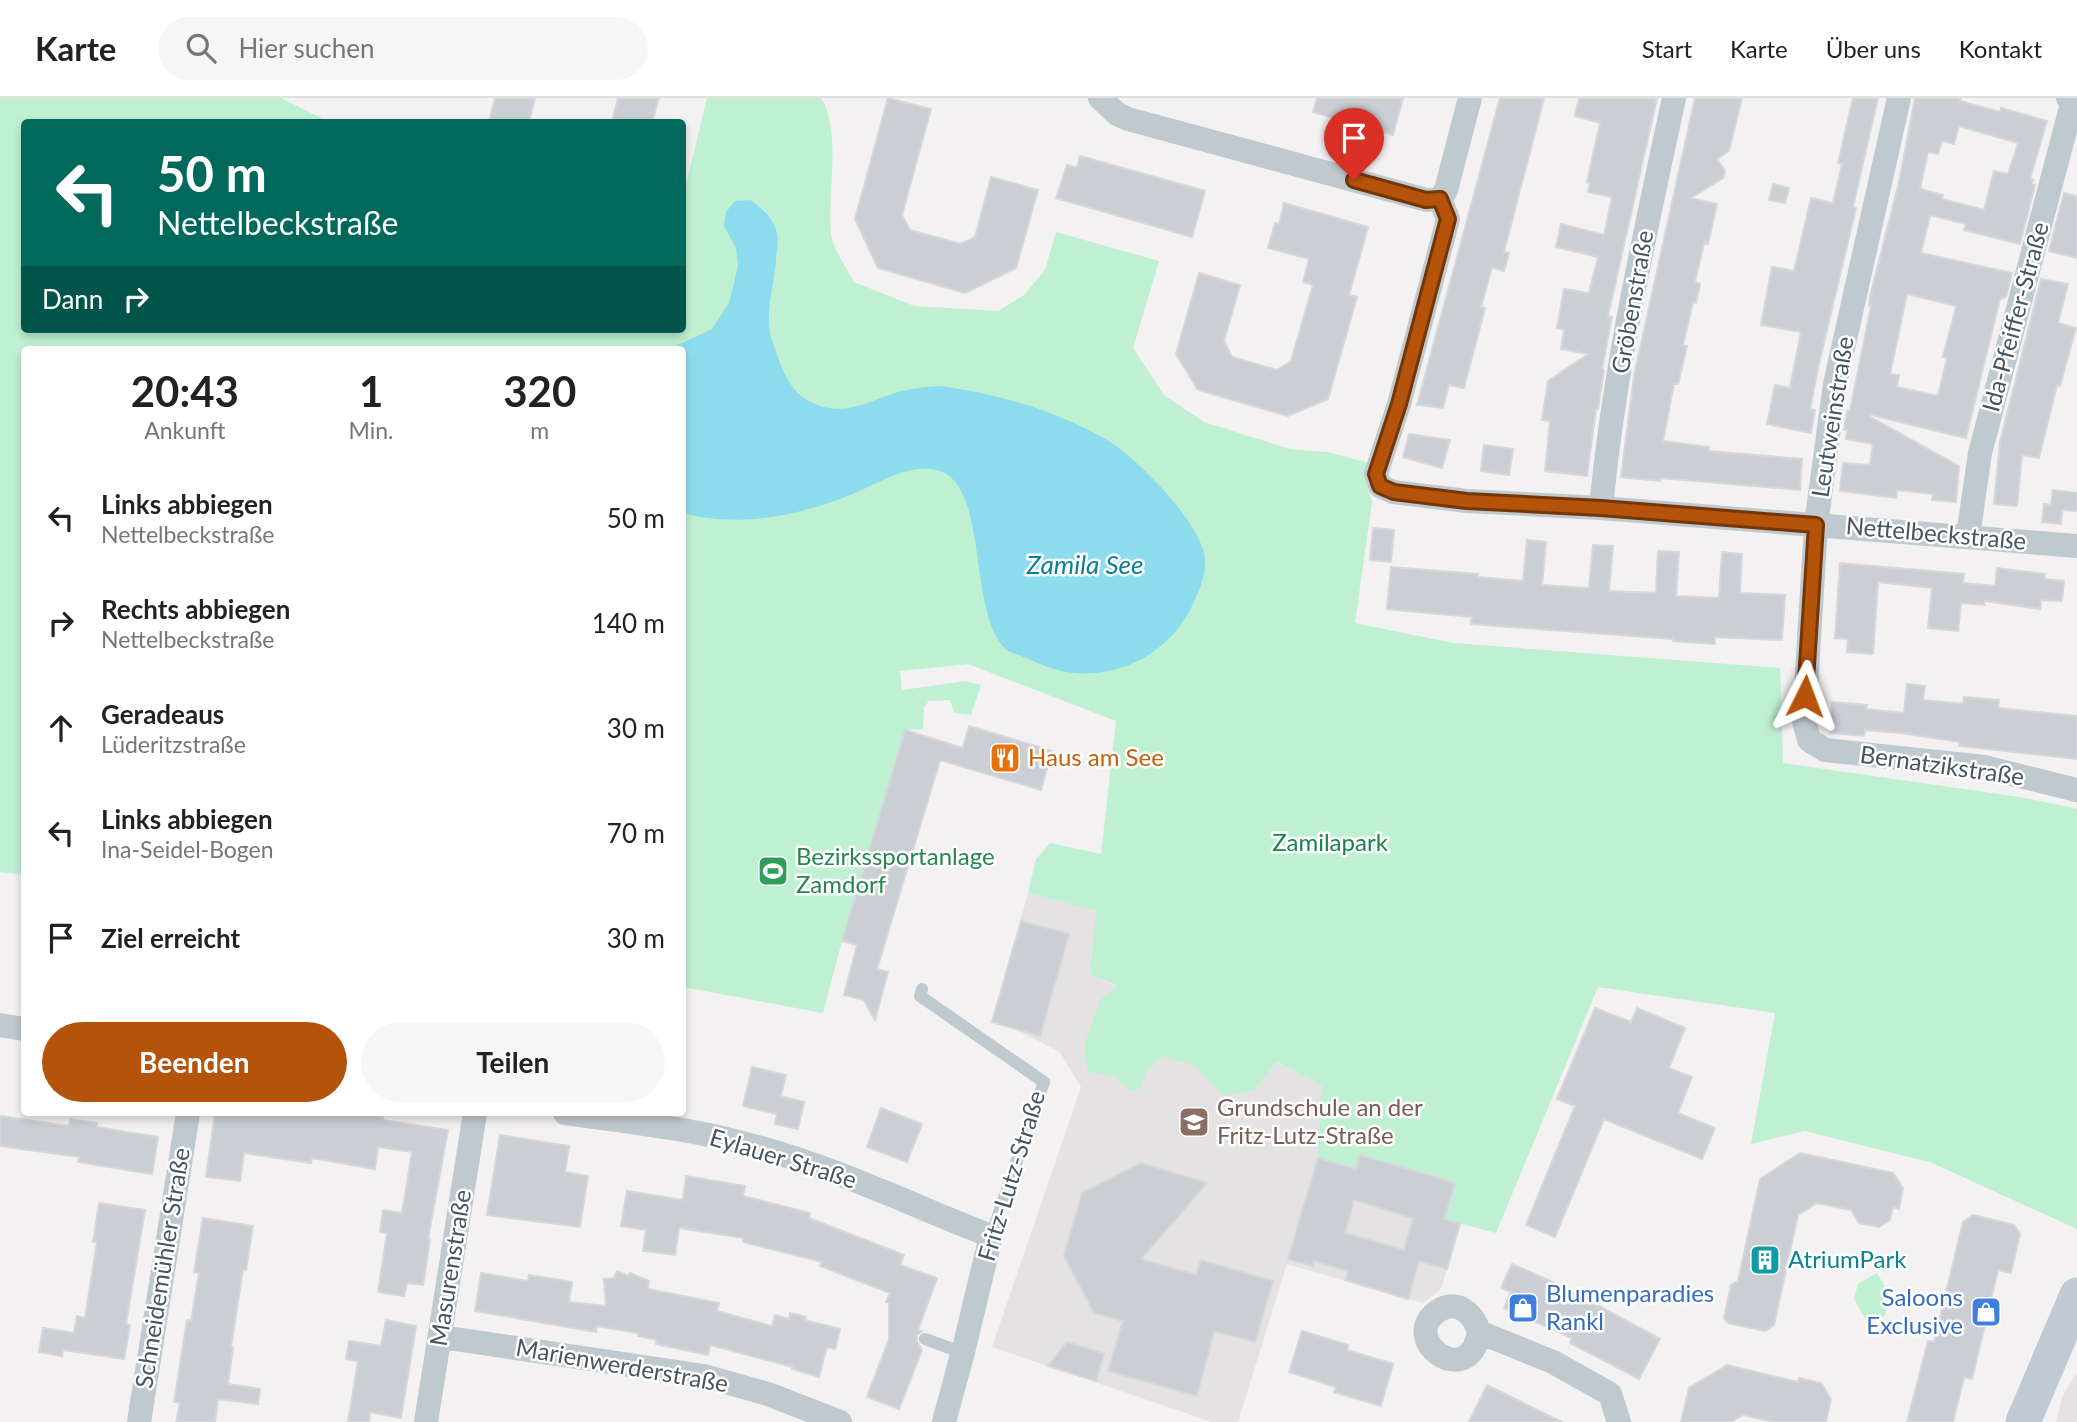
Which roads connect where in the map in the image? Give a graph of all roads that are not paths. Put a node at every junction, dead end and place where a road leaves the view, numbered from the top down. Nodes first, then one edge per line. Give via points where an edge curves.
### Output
1 (1100, 98) edge
2 (1470, 98) edge
3 (1674, 98) edge
4 (1899, 98) edge
5 (2070, 99) edge
6 (1440, 199) junction
7 (1601, 508) junction
8 (1816, 525) junction
9 (1968, 536) junction
10 (2077, 546) edge
11 (1809, 740) joint
12 (2077, 790) edge
13 (922, 989) dead end
14 (0, 1025) edge
15 (21, 1028) edge
16 (188, 1116) edge
17 (475, 1116) edge
18 (585, 1116) edge
19 (991, 1236) junction
20 (2077, 1295) edge
21 (1479, 1332) dead end
22 (441, 1337) junction
23 (925, 1339) dead end
24 (963, 1353) junction
25 (139, 1422) edge
26 (426, 1422) edge
27 (840, 1422) edge
28 (944, 1422) edge
29 (1619, 1422) edge
30 (2023, 1422) edge

1 - 6 street via 1128,120 1426,200
2 - 6 street
3 - 7 street, Gröbenstraße via 1609,433
4 - 8 street, Leutweinstraße via 1835,384
5 - 9 street, Ida-Pfeiffer-Straße via 1980,453
6 - 7 street, Nettelbeckstraße via 1448,219 1376,474 1380,486 1394,492 1467,501
7 - 8 street, Nettelbeckstraße
8 - 9 street, Nettelbeckstraße
8 - 11 street, Leutweinstraße via 1804,721
9 - 10 street, Nettelbeckstraße
11 - 12 street, Bernatzikstraße via 1825,750 1984,767
13 - 19 lane, Fritz-Lutz-Straße via 920,996 1044,1082
14 - 15 street
16 - 25 street, Schneidemühler Straße
17 - 22 street, Masurenstraße
18 - 19 street, Eylauer Straße via 750,1144 848,1176
19 - 24 street, Fritz-Lutz-Straße
20 - 30 main road
21 - 29 street via 1552,1362 1610,1394
22 - 26 street, Masurenstraße
22 - 27 street, Marienwerderstraße via 704,1376
23 - 24 lane
24 - 28 street, Fritz-Lutz-Straße

